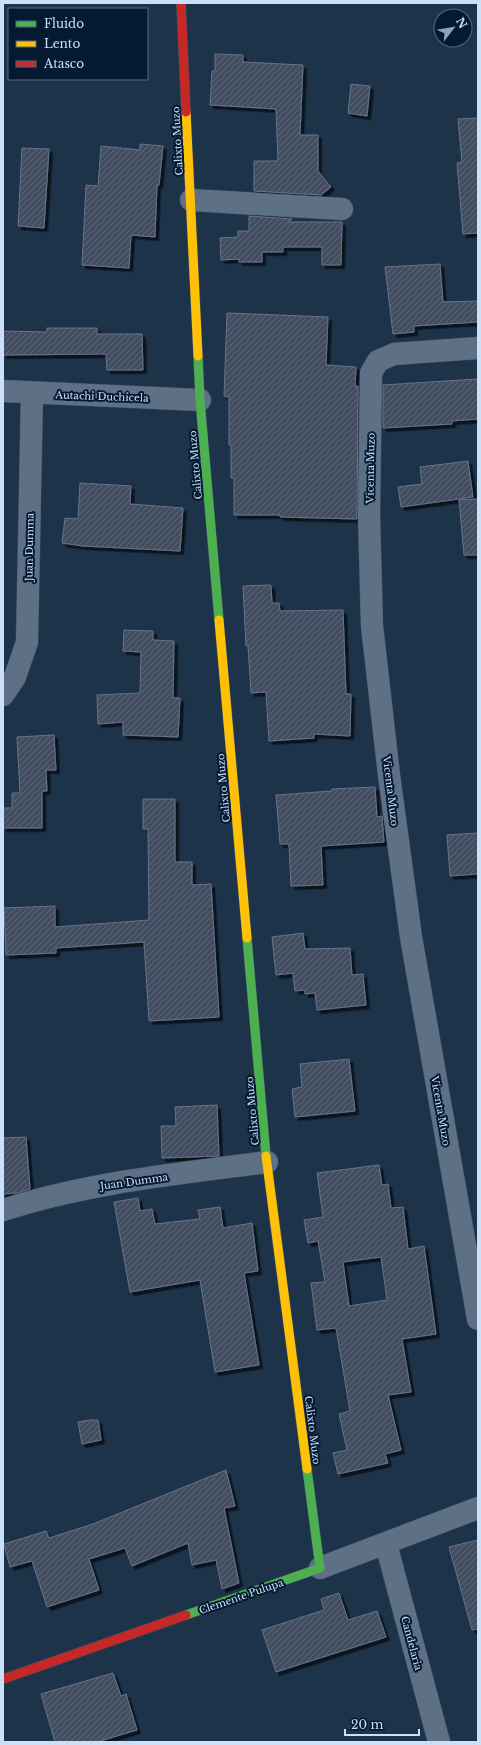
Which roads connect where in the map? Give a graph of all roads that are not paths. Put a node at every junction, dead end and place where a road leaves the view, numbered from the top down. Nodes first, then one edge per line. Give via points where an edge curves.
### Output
1 (181, 3) edge
2 (191, 200) junction
3 (342, 208) dead end
4 (478, 348) edge
5 (3, 391) edge
6 (32, 393) junction
7 (200, 400) junction
8 (3, 695) edge
9 (267, 1162) junction
10 (3, 1210) edge
11 (478, 1319) edge
12 (478, 1508) edge
13 (386, 1544) junction
14 (320, 1568) junction
15 (3, 1679) edge
16 (439, 1742) edge

1 - 2 street, Calixto Muzo
2 - 3 street
2 - 7 street, Calixto Muzo
4 - 11 street, Vicenta Muzo via 394,354 378,361 371,373 369,514 372,626 388,767 409,922
5 - 6 street, Autachi Duchicela
6 - 7 street, Autachi Duchicela
6 - 8 street, Juan Dumma via 27,642 15,677
7 - 9 street, Calixto Muzo
9 - 10 street, Juan Dumma via 93,1186
9 - 14 street, Calixto Muzo
12 - 13 street, Clemente Pulupa
13 - 14 street, Clemente Pulupa
13 - 16 street, Candelaria
14 - 15 street, Clemente Pulupa

